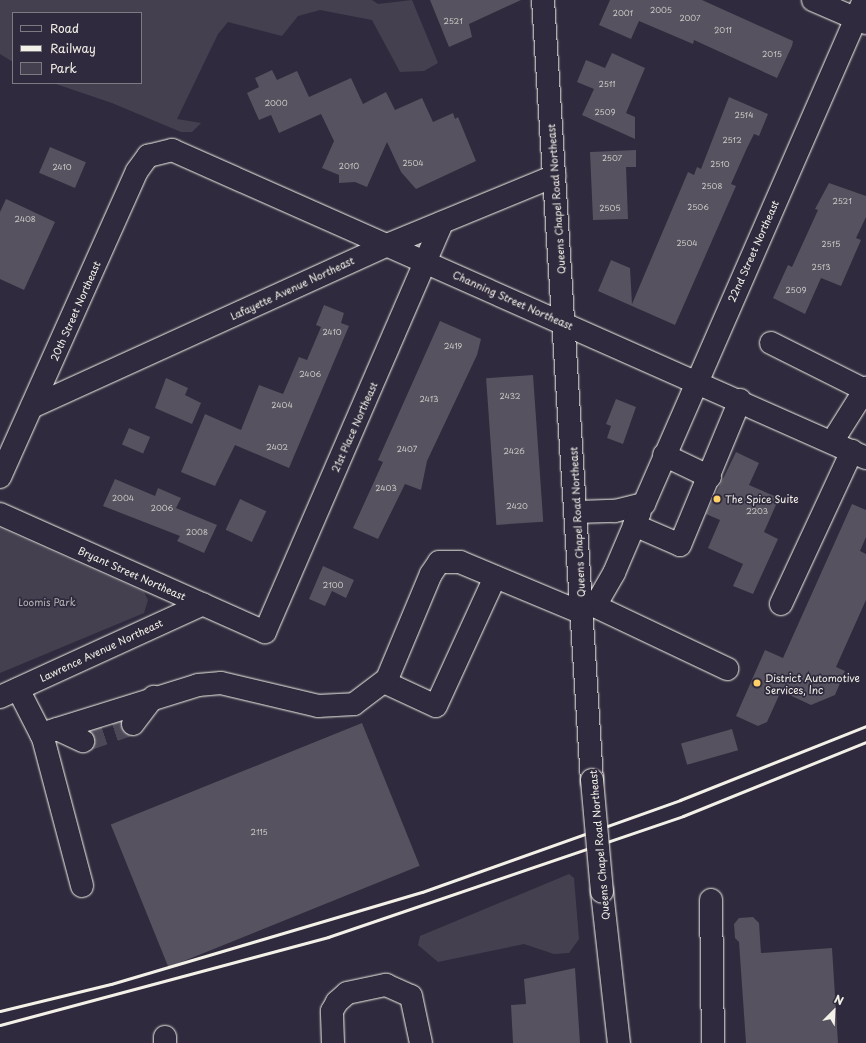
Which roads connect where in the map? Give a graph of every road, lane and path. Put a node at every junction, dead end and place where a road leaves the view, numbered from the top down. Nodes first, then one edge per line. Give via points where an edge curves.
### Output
1 (543, 0) edge
2 (813, 0) edge
3 (862, 14) edge
4 (157, 151) joint
5 (554, 176) junction
6 (442, 223) junction
7 (387, 245) junction
8 (426, 262) junction
9 (564, 323) junction
10 (771, 343) dead end
11 (695, 380) junction
12 (865, 389) edge
13 (740, 400) junction
14 (32, 407) junction
15 (832, 442) junction
16 (859, 454) edge
17 (664, 455) junction
18 (0, 477) edge
19 (710, 477) junction
20 (644, 504) junction
21 (577, 512) junction
22 (0, 514) edge
23 (634, 525) junction
24 (495, 577) junction
25 (203, 604) junction
26 (781, 604) dead end
27 (586, 606) junction
28 (265, 632) joint
29 (727, 669) dead end
30 (384, 682) junction
31 (9, 693) edge
32 (152, 697) junction
33 (133, 724) tunnel mouth
34 (49, 731) junction
35 (83, 741) tunnel mouth
36 (82, 886) dead end
37 (711, 900) dead end
38 (333, 1043) edge
39 (421, 1043) edge
40 (619, 1043) edge
41 (713, 1043) edge

1 - 5 street, Queens Chapel Road Northeast
2 - 3 street
3 - 11 street, 22nd Street Northeast
4 - 7 street, Channing Street Northeast via 172,150
4 - 14 street, 20th Street Northeast via 137,171
5 - 6 street, Lafayette Avenue Northeast
5 - 9 street, Queens Chapel Road Northeast
6 - 7 street, Lafayette Avenue Northeast
6 - 8 street, 21st Place Northeast
7 - 8 street, Channing Street Northeast
7 - 14 street, Lafayette Avenue Northeast
8 - 9 street, Channing Street Northeast
8 - 28 street, 21st Place Northeast
9 - 11 street, Channing Street Northeast
9 - 21 street, Queens Chapel Road Northeast
10 - 12 street
11 - 13 street, Channing Street Northeast
11 - 17 street, 22nd Street Northeast
12 - 15 street
13 - 15 street, Channing Street Northeast
13 - 19 street
14 - 18 street, 20th Street Northeast
15 - 16 street, Channing Street Northeast
16 - 26 street
17 - 19 street
17 - 20 street, 22nd Street Northeast
19 - 23 street via 680,545
20 - 21 street via 615,511
20 - 23 street, 22nd Street Northeast
21 - 27 street, Queens Chapel Road Northeast
22 - 25 street, Bryant Street Northeast
23 - 27 street, 22nd Street Northeast via 614,573
24 - 27 street
24 - 30 street via 460,562 439,562
24 - 30 street via 436,706
25 - 28 street, Bryant Street Northeast
25 - 31 street, Lawrence Avenue Northeast
27 - 29 street
27 - 40 street, Queens Chapel Road Northeast, bridge via 592,780
30 - 32 street via 354,704 318,706 221,683
31 - 34 street
32 - 33 street
32 - 34 street
34 - 35 street
34 - 36 street
37 - 41 street
38 - 39 street via 332,1011 337,1002 348,993 386,985 411,996

